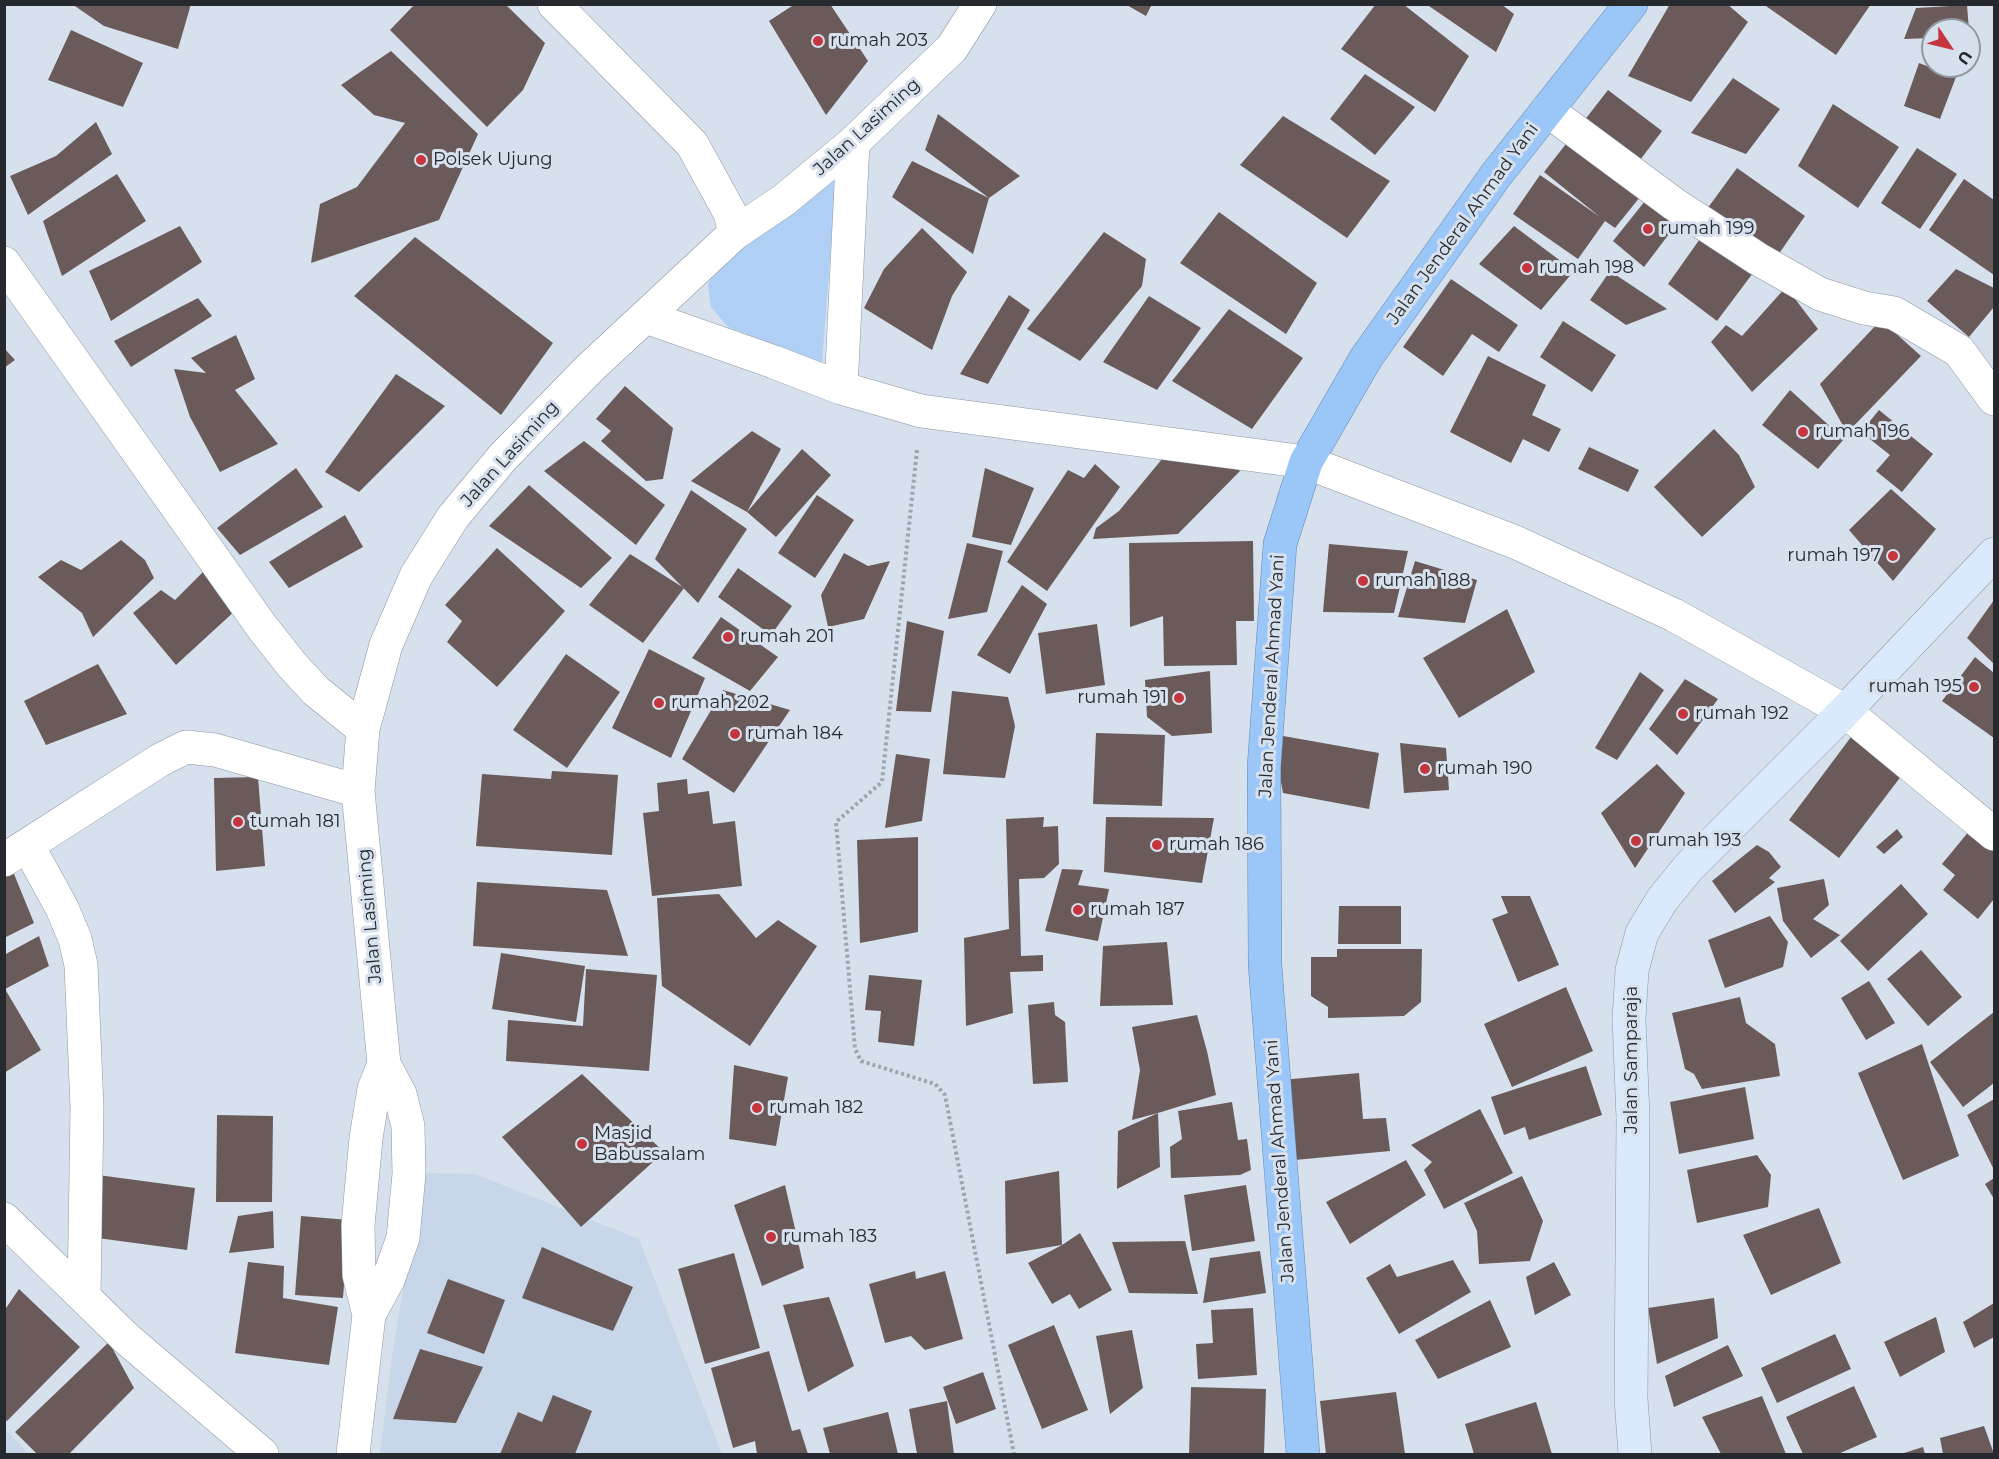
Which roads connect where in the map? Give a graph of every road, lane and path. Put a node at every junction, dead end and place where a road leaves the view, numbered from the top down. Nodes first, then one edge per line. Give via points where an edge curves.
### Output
1 (554, 4) edge
2 (980, 4) edge
3 (1631, 4) edge
4 (1547, 110) junction
5 (853, 143) junction
6 (735, 233) junction
7 (4, 263) edge
8 (646, 317) junction
9 (840, 388) junction
10 (1995, 399) edge
11 (921, 411) junction
12 (1306, 462) junction
13 (1995, 554) edge
14 (1845, 711) junction
15 (363, 729) junction
16 (358, 791) junction
17 (1995, 834) edge
18 (16, 853) edge
19 (384, 1064) junction
20 (4, 1219) edge
21 (84, 1298) junction
22 (369, 1315) junction
23 (262, 1455) edge
24 (353, 1455) edge
25 (1014, 1455) edge
26 (1303, 1455) edge
27 (1635, 1455) edge

1 - 6 street via 692,144 730,213
2 - 5 street, Jalan Lasiming via 952,48
3 - 4 highway, Jalan Jenderal Ahmad Yani
4 - 10 street via 1674,204 1758,259 1820,294 1894,313 1959,351
4 - 12 highway, Jalan Jenderal Ahmad Yani via 1366,358
5 - 6 street, Jalan Lasiming via 784,200
5 - 9 street
6 - 8 street, Jalan Lasiming
7 - 15 street via 262,627 316,691
8 - 9 street
8 - 15 street, Jalan Lasiming via 503,457 453,517 416,576 386,645
9 - 11 street
11 - 12 street
11 - 25 path via 882,782 836,822 855,1049 861,1061 935,1084 945,1095
12 - 14 street via 1515,542 1664,610
12 - 26 highway, Jalan Jenderal Ahmad Yani via 1280,544 1264,767 1265,965
13 - 14 main road, Jalan Samparaja
14 - 17 street
14 - 27 main road, Jalan Samparaja via 1688,868 1642,933 1632,970 1629,1018 1633,1118 1631,1388
15 - 16 street, Jalan Lasiming
16 - 18 street via 214,750 186,747
16 - 19 street, Jalan Lasiming
18 - 21 street via 62,908 81,965 87,1108
19 - 22 street, Jalan Lasiming via 374,1089 366,1138 358,1225 359,1275
19 - 22 street, Jalan Lasiming via 400,1094 408,1126 410,1174 403,1238 388,1280
20 - 21 street
21 - 23 street
22 - 24 street, Jalan Lasiming

